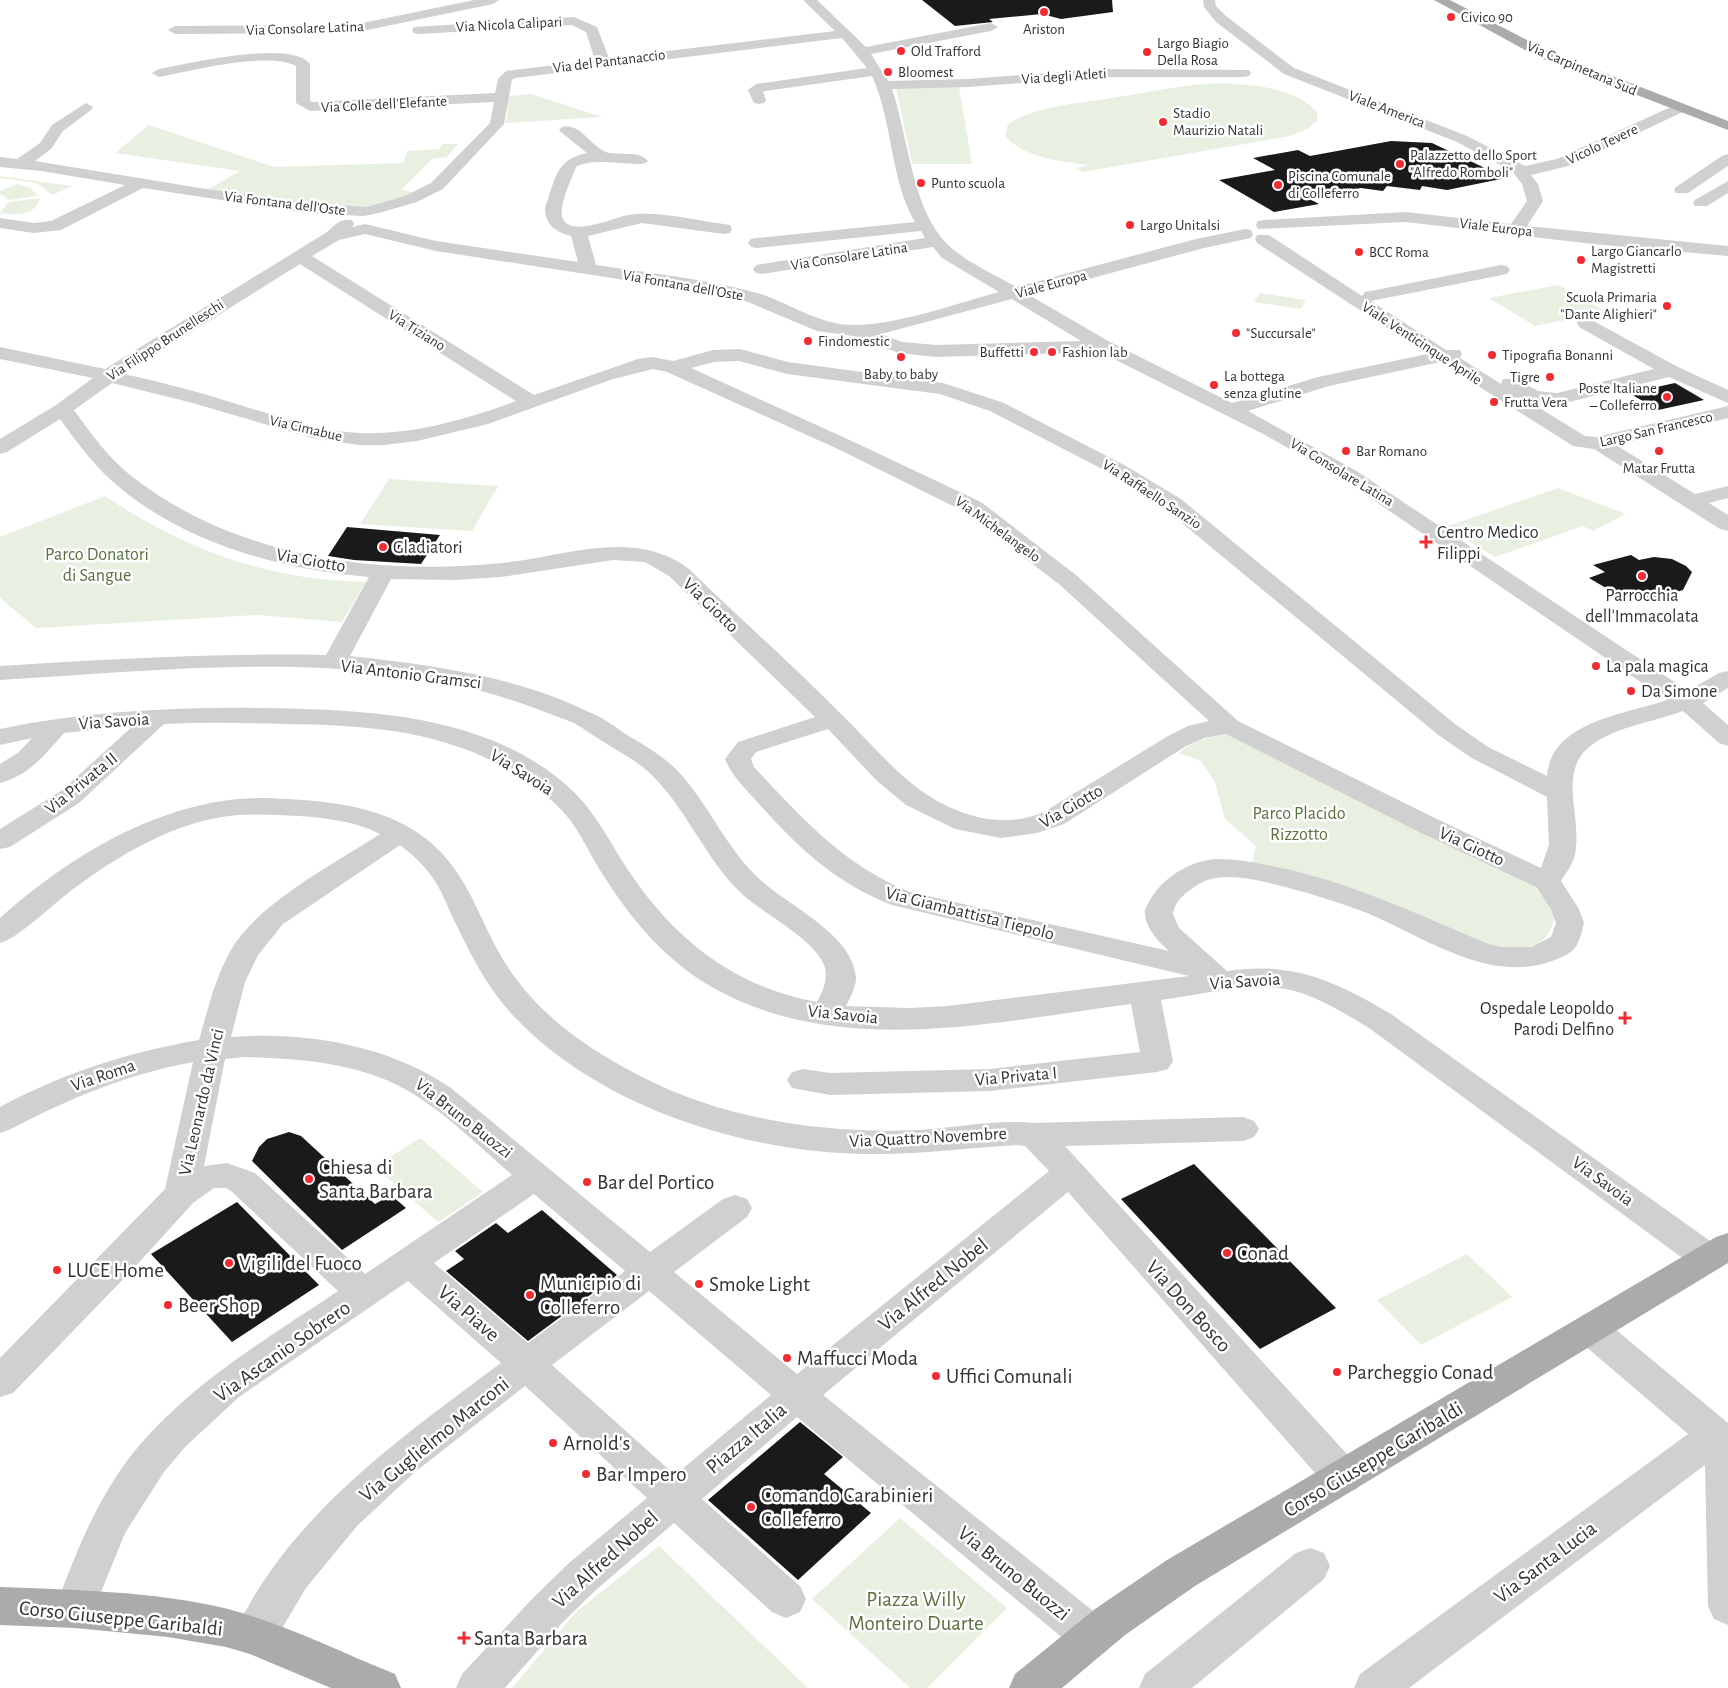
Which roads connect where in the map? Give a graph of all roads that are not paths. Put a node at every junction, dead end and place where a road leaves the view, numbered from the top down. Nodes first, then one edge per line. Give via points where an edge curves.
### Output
1 (488, 0) edge
2 (809, 0) edge
3 (1209, 0) edge
4 (1440, 0) edge
5 (392, 21) junction
6 (990, 27) dead end
7 (175, 30) dead end
8 (846, 34) junction
9 (863, 52) junction
10 (603, 62) junction
11 (875, 71) junction
12 (1244, 72) dead end
13 (158, 73) dead end
14 (883, 85) junction
15 (503, 97) junction
16 (758, 100) dead end
17 (86, 107) dead end
18 (1680, 108) junction
19 (1728, 126) edge
20 (568, 130) dead end
21 (601, 156) junction
22 (1728, 159) edge
23 (640, 161) dead end
24 (0, 162) edge
25 (20, 164) junction
26 (0, 168) edge
27 (63, 171) junction
28 (1521, 172) junction
29 (139, 184) junction
30 (437, 186) junction
31 (1728, 186) edge
32 (1682, 190) dead end
33 (206, 194) junction
34 (1701, 203) dead end
35 (368, 210) junction
36 (398, 219) junction
37 (345, 222) junction
38 (0, 223) edge
39 (926, 227) junction
40 (365, 228) junction
41 (724, 229) dead end
42 (1516, 229) junction
43 (580, 233) junction
44 (1266, 233) junction
45 (333, 236) junction
46 (936, 242) junction
47 (757, 243) dead end
48 (465, 249) junction
49 (1728, 251) edge
50 (300, 257) junction
51 (1728, 259) edge
52 (588, 269) junction
53 (762, 269) dead end
54 (1501, 270) dead end
55 (1013, 294) junction
56 (1371, 296) junction
57 (1586, 323) dead end
58 (856, 331) junction
59 (1103, 346) junction
60 (0, 353) edge
61 (1462, 353) junction
62 (1443, 356) junction
63 (673, 366) junction
64 (1670, 371) junction
65 (110, 375) junction
66 (1728, 397) edge
67 (533, 402) junction
68 (63, 409) junction
69 (1230, 410) junction
70 (1728, 412) edge
71 (1591, 443) junction
72 (0, 448) edge
73 (1728, 492) edge
74 (1691, 501) junction
75 (1728, 524) edge
76 (384, 570) junction
77 (334, 663) junction
78 (0, 673) edge
79 (1728, 678) edge
80 (1686, 701) junction
81 (156, 718) junction
82 (833, 719) junction
83 (57, 725) junction
84 (1229, 726) junction
85 (0, 737) edge
86 (1728, 738) edge
87 (0, 775) edge
88 (1561, 794) junction
89 (401, 832) junction
90 (0, 840) edge
91 (1546, 881) junction
92 (0, 934) edge
93 (1215, 976) junction
94 (1144, 992) junction
95 (826, 1015) junction
96 (212, 1049) junction
97 (803, 1080) dead end
98 (0, 1121) edge
99 (1243, 1129) dead end
100 (1034, 1135) junction
101 (1070, 1172) junction
102 (536, 1176) junction
103 (181, 1194) junction
104 (735, 1208) dead end
105 (1718, 1252) edge
106 (410, 1262) junction
107 (649, 1271) junction
108 (363, 1293) junction
109 (1590, 1329) junction
110 (527, 1365) junction
111 (0, 1382) edge
112 (797, 1395) junction
113 (1722, 1442) edge
114 (1343, 1478) junction
115 (674, 1498) junction
116 (1310, 1566) dead end
117 (786, 1599) dead end
118 (0, 1606) edge
119 (1728, 1606) edge
120 (75, 1610) junction
121 (254, 1636) junction
122 (1092, 1636) junction
123 (1166, 1686) edge
124 (380, 1688) edge
125 (477, 1688) edge
126 (1030, 1688) edge
127 (1375, 1688) edge

1 - 5 street, Via Consolare Latina
2 - 8 street, Via Consolare Latina
3 - 28 street, Viale America via 1210,8 1226,24 1288,71 1462,139 1502,158
4 - 18 main road, Via Carpinetana Sud via 1540,52
5 - 7 street, Via Consolare Latina via 349,29
5 - 10 street, Via Nicola Calipari via 411,30 574,21 592,30
6 - 9 street
8 - 9 street, Via Consolare Latina
8 - 10 street, Via del Pantanaccio
9 - 11 street, Via Consolare Latina
10 - 15 street, Via del Pantanaccio via 511,74 505,80
11 - 14 street, Via Consolare Latina
11 - 16 street via 761,86 755,90
12 - 14 street, Via degli Atleti via 1101,73
13 - 15 street, Via Colle dell'Elefante via 281,56 303,64 303,103 310,107
14 - 39 street, Via Consolare Latina via 915,205
15 - 30 street, Via del Pantanaccio via 495,126
17 - 25 street via 54,130 46,146
18 - 19 main road, Via Carpinetana Sud
18 - 28 street, Vicolo Tevere via 1562,163
20 - 21 street
21 - 23 street
21 - 43 street via 569,165 553,208 556,224
22 - 32 street
24 - 25 street, Via Fontana dell'Oste
25 - 27 street, Via Fontana dell'Oste
26 - 27 street, Via Fontana dell'Oste
27 - 29 street, Via Fontana dell'Oste
28 - 42 street, Viale America via 1530,184 1535,201 1532,210
29 - 33 street, Via Fontana dell'Oste
29 - 38 street via 55,226 34,228
30 - 35 street, Via del Pantanaccio via 411,199
30 - 36 street, Via del Pantanaccio via 433,194
31 - 34 street
33 - 35 street, Via Fontana dell'Oste via 313,209
33 - 37 street, Via Fontana dell'Oste via 249,206
35 - 36 street, Via Fontana dell'Oste via 392,214
35 - 37 street, Via Filippo Brunelleschi via 350,215
36 - 40 street, Via del Pantanaccio via 380,227
36 - 48 street, Via Fontana dell'Oste
37 - 40 street, Via Fontana dell'Oste
37 - 45 street, Via Filippo Brunelleschi
39 - 46 street, Via Consolare Latina
39 - 47 street, Via Consolare Latina
40 - 45 street, Via Filippo Brunelleschi
40 - 48 street, Via Fontana dell'Oste via 425,244
41 - 43 street via 638,218
42 - 44 street, Viale Europa via 1391,217
42 - 49 street, Viale Europa
43 - 52 street
44 - 51 street, Viale Europa via 1362,225 1423,225
44 - 55 street, Viale Europa via 1202,243
44 - 56 street, Viale Venticinque Aprile
44 - 62 street, Viale Venticinque Aprile
45 - 50 street, Via Filippo Brunelleschi
46 - 53 street, Via Consolare Latina
46 - 55 street, Via Consolare Latina via 957,261
48 - 52 street, Via Fontana dell'Oste
50 - 65 street, Via Filippo Brunelleschi
50 - 67 street, Via Tiziano
52 - 58 street, Via Fontana dell'Oste via 736,292 816,325
54 - 56 street, Viale Venticinque Aprile
55 - 58 street, Viale Europa via 884,328
55 - 59 street, Via Consolare Latina
56 - 61 street, Viale Venticinque Aprile
57 - 64 street
58 - 59 street, Via Fontana dell'Oste via 893,346 930,351
59 - 69 street, Via Consolare Latina
60 - 65 street, Via Cimabue
61 - 62 street
61 - 64 street, Viale Venticinque Aprile via 1528,394 1542,398 1561,398
62 - 69 street via 1325,381
62 - 71 street, Viale Venticinque Aprile via 1571,438
63 - 67 street, Via Cimabue via 654,362 638,365
63 - 84 street, Via Michelangelo via 973,507 1079,590
63 - 88 street, Via Raffaello Sanzio via 713,356 740,355 787,368 943,390 997,407 1119,470 1173,504 1446,729 1479,752
64 - 66 street
65 - 67 street, Via Cimabue via 307,431 354,438 388,439 428,433
65 - 68 street, Via Filippo Brunelleschi
68 - 72 street, Via Filippo Brunelleschi
68 - 76 street, Via Giotto via 89,445 119,476 150,500 195,527 275,555 320,564
69 - 80 street, Via Consolare Latina via 1372,488
70 - 71 street, Largo San Francesco
71 - 74 street, Viale Venticinque Aprile
73 - 74 street
74 - 75 street, Viale Venticinque Aprile
76 - 77 street
76 - 82 street, Via Giotto via 485,572 621,554 657,559 680,574
77 - 78 street, Via Antonio Gramsci via 247,662
77 - 95 street, Via Antonio Gramsci via 428,672 492,684 575,714 633,746 680,789 733,866 752,887 816,937 833,955 841,977
79 - 80 street
80 - 86 street, Via Consolare Latina
80 - 88 street via 1604,728 1578,743 1565,755 1562,763 1559,778
81 - 83 street, Via Savoia
81 - 90 street, Via Privata II via 70,797
81 - 95 street, Via Savoia via 264,716 353,719 436,731 480,746 527,771 574,808 642,914 687,956 745,992
82 - 84 street, Via Giotto via 913,798 966,822 1009,830 1044,823 1198,731
82 - 93 street, Via Giambattista Tiepolo via 754,744 742,751 738,759 742,769 801,833 844,871 902,899
83 - 85 street, Via Savoia
83 - 87 street via 28,758
84 - 91 street, Via Giotto
88 - 91 street via 1562,851
89 - 92 street, Via Quattro Novembre via 362,816 330,810 253,806 212,811 159,830 97,860 54,889
89 - 96 street, Via Leonardo da Vinci via 273,917 245,951 230,982
89 - 100 street, Via Quattro Novembre via 440,868 496,973 522,1006 572,1050 642,1090 719,1119 836,1141 905,1142 1017,1133
91 - 93 street via 1568,916 1568,936 1543,954 1514,958 1480,952 1384,909 1318,885 1254,871 1206,869 1175,886 1164,900 1159,914 1170,935
93 - 94 street, Via Savoia
93 - 105 street, Via Savoia via 1286,977 1324,990 1358,1007
94 - 95 street, Via Savoia via 932,1017 870,1019
94 - 97 street, Via Privata I via 1157,1061 990,1080 830,1084
96 - 98 street, Via Roma via 161,1057 109,1071 59,1090
96 - 102 street, Via Bruno Buozzi via 276,1047 310,1050 373,1062 402,1072 440,1096
96 - 103 street, Via Leonardo da Vinci
99 - 100 street, Via Quattro Novembre
100 - 101 street, Via Don Bosco
101 - 112 street, Via Alfred Nobel
101 - 114 street, Via Don Bosco
102 - 106 street, Via Ascanio Sobrero
102 - 107 street, Via Bruno Buozzi
103 - 108 street via 210,1176 219,1174 237,1178
103 - 111 street, Via Leonardo da Vinci
104 - 107 street
105 - 109 main road, Corso Giuseppe Garibaldi
106 - 108 street, Via Ascanio Sobrero
106 - 110 street, Via Piave
107 - 110 street
107 - 112 street, Piazza Italia
108 - 120 street, Via Ascanio Sobrero via 226,1386 150,1460 110,1522
109 - 113 street
109 - 114 main road, Corso Giuseppe Garibaldi
110 - 115 street
110 - 121 street, Via Guglielmo Marconi via 370,1487 292,1575
112 - 115 street, Piazza Italia
112 - 122 street, Via Bruno Buozzi
113 - 119 street
113 - 127 street, Via Santa Lucia
114 - 122 main road, Corso Giuseppe Garibaldi via 1181,1573
115 - 117 street
115 - 125 street, Via Alfred Nobel via 565,1592
116 - 123 street
118 - 120 main road, Corso Giuseppe Garibaldi
120 - 121 main road, Corso Giuseppe Garibaldi via 168,1618
121 - 124 main road, Corso Giuseppe Garibaldi
122 - 126 main road, Corso Giuseppe Garibaldi

